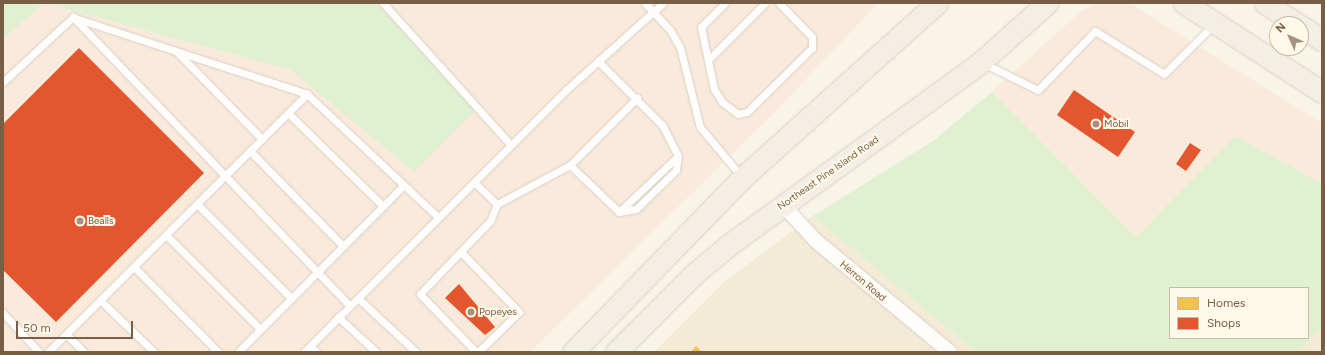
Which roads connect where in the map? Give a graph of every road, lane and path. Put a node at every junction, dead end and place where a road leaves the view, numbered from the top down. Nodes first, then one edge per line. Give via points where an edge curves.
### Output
1 (383, 3) edge
2 (646, 3) edge
3 (664, 3) edge
4 (724, 3) edge
5 (765, 3) edge
6 (779, 3) edge
7 (937, 3) edge
8 (1047, 3) edge
9 (1184, 3) edge
10 (653, 12) junction
11 (73, 17) junction
12 (1214, 24) junction
13 (1309, 31) edge
14 (1322, 40) edge
15 (176, 51) junction
16 (708, 60) junction
17 (598, 61) junction
18 (981, 62) junction
19 (3, 82) edge
20 (1322, 92) edge
21 (307, 94) junction
22 (637, 98) junction
23 (288, 113) junction
24 (262, 139) junction
25 (511, 145) junction
26 (250, 151) junction
27 (570, 165) junction
28 (226, 175) junction
29 (742, 178) junction
30 (474, 182) junction
31 (404, 185) junction
32 (197, 204) junction
33 (497, 204) junction
34 (782, 204) junction
35 (383, 206) junction
36 (438, 218) junction
37 (166, 235) junction
38 (343, 246) junction
39 (461, 252) junction
40 (134, 267) junction
41 (317, 271) junction
42 (291, 298) junction
43 (358, 298) junction
44 (100, 300) junction
45 (350, 306) junction
46 (3, 313) edge
47 (338, 317) junction
48 (260, 329) junction
49 (66, 334) junction
50 (310, 346) junction
51 (624, 350) edge
52 (36, 351) edge
53 (48, 352) edge
54 (84, 352) edge
55 (154, 352) edge
56 (218, 352) edge
57 (238, 352) edge
58 (304, 352) edge
59 (317, 352) edge
60 (376, 352) edge
61 (416, 352) edge
62 (477, 352) edge
63 (573, 352) edge
64 (950, 352) edge

1 - 25 lane
2 - 10 lane
3 - 10 lane
4 - 16 lane via 701,27
5 - 16 lane
6 - 16 lane via 813,43 747,112 738,114 722,102 714,89
7 - 29 main road
8 - 18 main road, Northeast Pine Island Road
9 - 12 main road
10 - 17 lane
10 - 29 lane via 670,30 680,47 700,127
11 - 15 lane
11 - 19 lane
11 - 28 lane
12 - 18 lane via 1164,74 1095,31 1038,90
12 - 20 main road
13 - 14 main road
15 - 21 lane
15 - 24 lane
17 - 22 lane
17 - 25 lane
18 - 34 main road, Northeast Pine Island Road
21 - 23 lane
21 - 31 lane
22 - 27 lane
22 - 27 lane via 663,126 678,156 676,170 636,209 619,212
23 - 24 lane
23 - 35 lane
24 - 26 lane
25 - 30 lane
26 - 28 lane
26 - 38 lane
27 - 33 lane
28 - 32 lane
28 - 41 lane
29 - 63 main road
30 - 33 lane
30 - 36 lane
31 - 35 lane
31 - 36 lane
32 - 37 lane
32 - 42 lane
33 - 39 lane via 490,221
34 - 51 main road, Northeast Pine Island Road via 693,275
34 - 64 street, Herron Road via 815,240
35 - 38 lane
36 - 43 lane
37 - 40 lane
37 - 48 lane
38 - 41 lane
39 - 62 lane via 420,294
39 - 62 lane via 519,312
40 - 44 lane
40 - 56 lane
41 - 42 lane
41 - 45 lane
42 - 48 lane
43 - 45 lane
43 - 61 lane
44 - 49 lane
44 - 55 lane
45 - 47 lane
46 - 52 lane
47 - 50 lane
47 - 60 lane
48 - 57 lane
49 - 53 lane
49 - 54 lane
50 - 58 lane
50 - 59 lane

